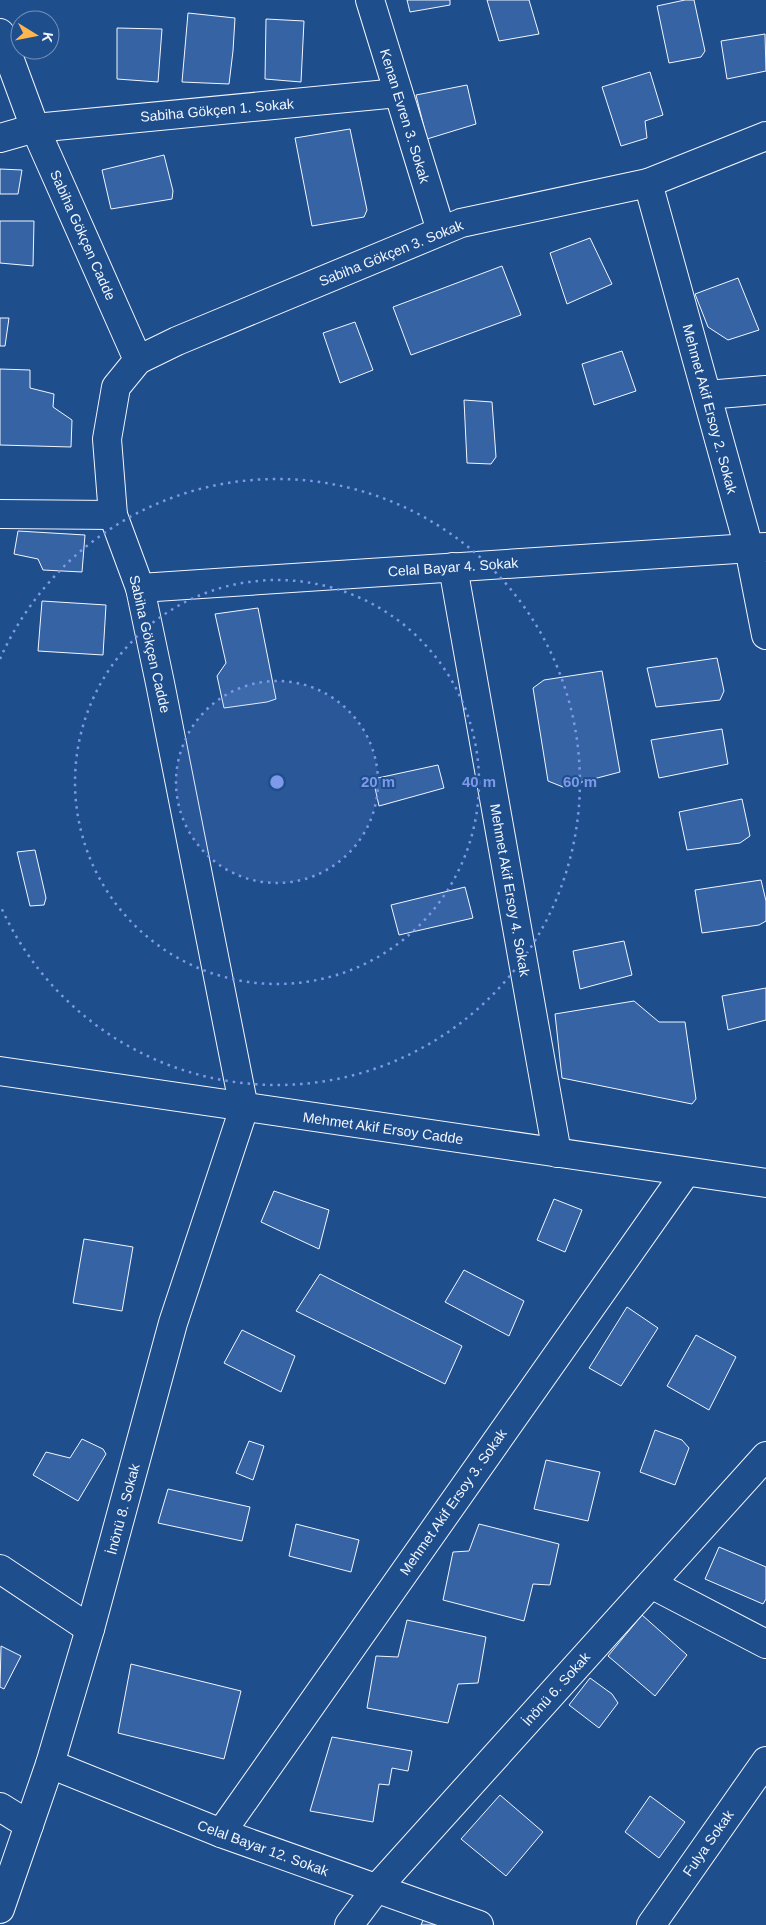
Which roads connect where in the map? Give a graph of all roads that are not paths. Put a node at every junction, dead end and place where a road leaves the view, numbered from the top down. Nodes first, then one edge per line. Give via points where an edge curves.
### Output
1 (370, 0) edge
2 (0, 33) edge
3 (398, 93) junction
4 (35, 128) junction
5 (766, 136) edge
6 (0, 138) edge
7 (648, 183) junction
8 (441, 231) junction
9 (138, 360) junction
10 (766, 390) edge
11 (707, 395) junction
12 (0, 514) edge
13 (113, 515) junction
14 (758, 548) edge
15 (453, 567) junction
16 (140, 588) junction
17 (766, 635) edge
18 (0, 1072) edge
19 (244, 1108) junction
20 (557, 1153) junction
21 (686, 1172) junction
22 (766, 1183) edge
23 (766, 1456) edge
24 (0, 1569) edge
25 (651, 1584) junction
26 (90, 1629) junction
27 (766, 1644) edge
28 (766, 1761) edge
29 (50, 1764) junction
30 (0, 1807) edge
31 (29, 1825) junction
32 (220, 1833) junction
33 (376, 1889) junction
34 (0, 1909) edge
35 (348, 1925) edge
36 (479, 1925) edge
37 (651, 1925) edge

1 - 3 street, Kenan Evren 3. Sokak
2 - 4 street, Sabiha Gökçen Cadde
3 - 4 street, Sabiha Gökçen 1. Sokak
3 - 8 street, Kenan Evren 3. Sokak
4 - 6 street, Sabiha Gökçen 1. Sokak
4 - 9 street, Sabiha Gökçen Cadde
5 - 7 street, Sabiha Gökçen 3. Sokak
7 - 8 street, Sabiha Gökçen 3. Sokak via 461,223
7 - 11 street, Mehmet Akif Ersoy 2. Sokak
8 - 9 street, Sabiha Gökçen 3. Sokak
9 - 13 street, Sabiha Gökçen Cadde via 116,387 107,439
10 - 11 street
11 - 14 street, Mehmet Akif Ersoy 2. Sokak
12 - 13 street
13 - 16 street, Sabiha Gökçen Cadde
14 - 15 street, Celal Bayar 4. Sokak
14 - 17 street, Mehmet Akif Ersoy 2. Sokak
15 - 16 street, Celal Bayar 4. Sokak
15 - 20 street, Mehmet Akif Ersoy 4. Sokak
16 - 19 street, Sabiha Gökçen Cadde
18 - 19 street, Mehmet Akif Ersoy Cadde
19 - 20 street, Mehmet Akif Ersoy Cadde
19 - 26 street, İnönü 8. Sokak via 173,1322
20 - 21 street, Mehmet Akif Ersoy Cadde
21 - 22 street, Mehmet Akif Ersoy Cadde
21 - 32 street, Mehmet Akif Ersoy 3. Sokak
23 - 25 street, İnönü 6. Sokak
24 - 26 street
25 - 27 street
25 - 33 street, İnönü 6. Sokak
26 - 29 street, İnönü 8. Sokak
28 - 37 street, Fulya Sokak
29 - 31 street, İnönü 8. Sokak
29 - 32 street, Celal Bayar 12. Sokak
30 - 31 street
31 - 34 street, İnönü 8. Sokak
32 - 33 street, Celal Bayar 12. Sokak
33 - 35 street, İnönü 6. Sokak
33 - 36 street, Celal Bayar 12. Sokak

